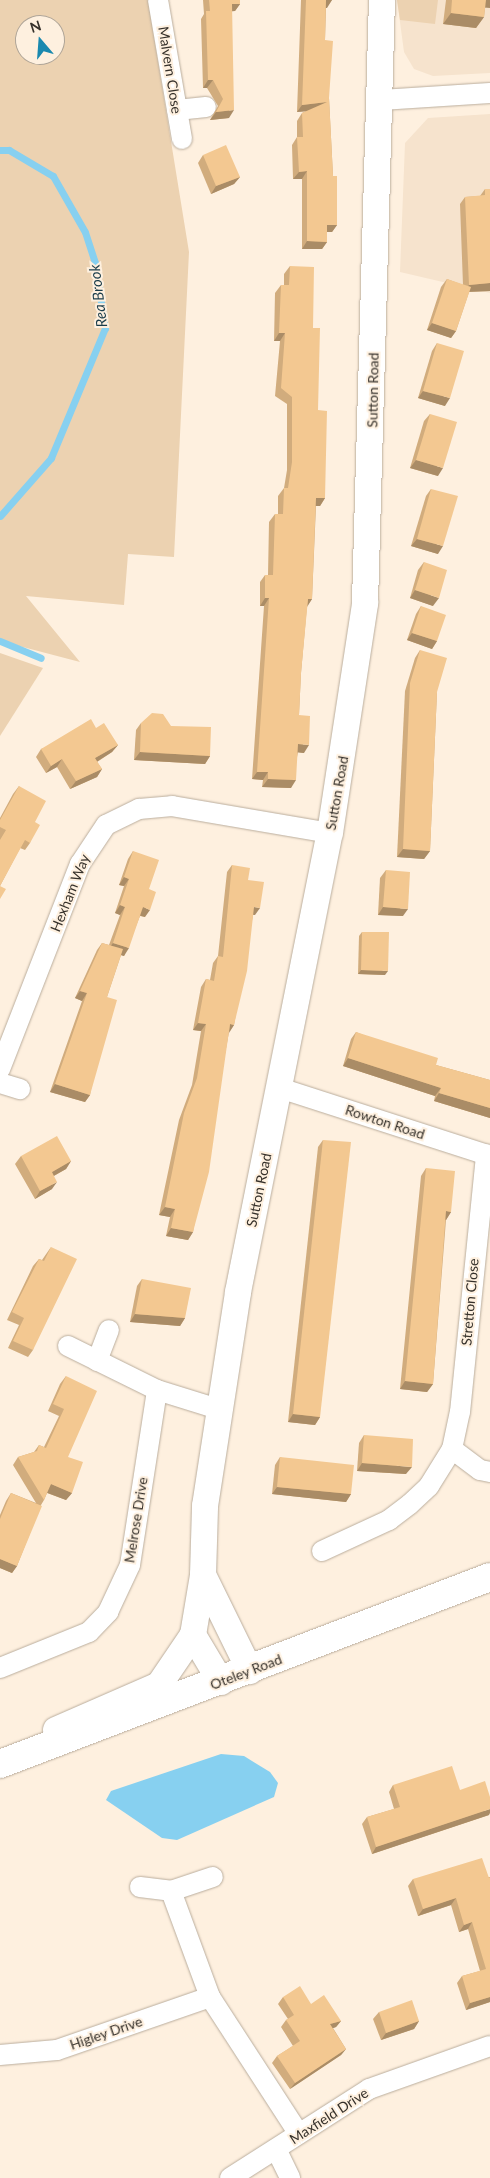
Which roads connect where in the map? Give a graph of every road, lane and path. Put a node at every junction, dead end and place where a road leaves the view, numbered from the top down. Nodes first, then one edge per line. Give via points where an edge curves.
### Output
1 (158, 0) edge
2 (382, 0) edge
3 (490, 93) edge
4 (381, 100) junction
5 (206, 107) dead end
6 (177, 110) junction
7 (182, 139) dead end
8 (330, 833) junction
9 (0, 1069) edge
10 (0, 1083) edge
11 (280, 1088) junction
12 (20, 1089) dead end
13 (488, 1155) edge
14 (109, 1330) dead end
15 (68, 1346) dead end
16 (97, 1361) junction
17 (157, 1390) junction
18 (218, 1409) junction
19 (452, 1449) junction
20 (490, 1472) edge
21 (322, 1551) dead end
22 (202, 1575) junction
23 (490, 1577) edge
24 (193, 1635) junction
25 (0, 1668) edge
26 (250, 1670) junction
27 (221, 1682) junction
28 (0, 1764) edge
29 (213, 1877) dead end
30 (140, 1887) dead end
31 (171, 1891) junction
32 (210, 1997) junction
33 (490, 2046) edge
34 (0, 2054) edge
35 (299, 2134) junction
36 (277, 2151) junction
37 (230, 2178) edge
38 (290, 2178) edge

1 - 6 street, Malvern Close
2 - 4 street, Sutton Road
3 - 4 street
4 - 8 street, Sutton Road via 365,603
5 - 6 street
6 - 7 street, Malvern Close
8 - 9 street, Hexham Way via 172,806 139,809 106,825 80,864
8 - 11 street, Sutton Road
10 - 12 street
11 - 13 street, Rowton Road
11 - 18 street, Sutton Road
13 - 19 street, Stretton Close via 460,1412
14 - 16 street
15 - 16 street
16 - 17 street
17 - 18 street
17 - 25 street, Melrose Drive via 130,1566 108,1612 89,1632
18 - 22 street, Sutton Road via 203,1523
19 - 20 street via 480,1470
19 - 21 street, Stretton Close via 429,1486 410,1504 389,1520
22 - 24 street, Sutton Road
22 - 26 street, Sutton Road
23 - 26 main road, Oteley Road
24 - 27 street
24 - 28 street via 159,1685 51,1732
26 - 27 main road, Oteley Road
27 - 28 main road, Oteley Road
29 - 31 street
30 - 31 street
31 - 32 street
32 - 34 street, Higley Drive via 57,2050
32 - 35 street
33 - 35 street, Maxfield Drive via 369,2089
35 - 36 street, Maxfield Drive
36 - 37 street, Maxfield Drive
36 - 38 street

